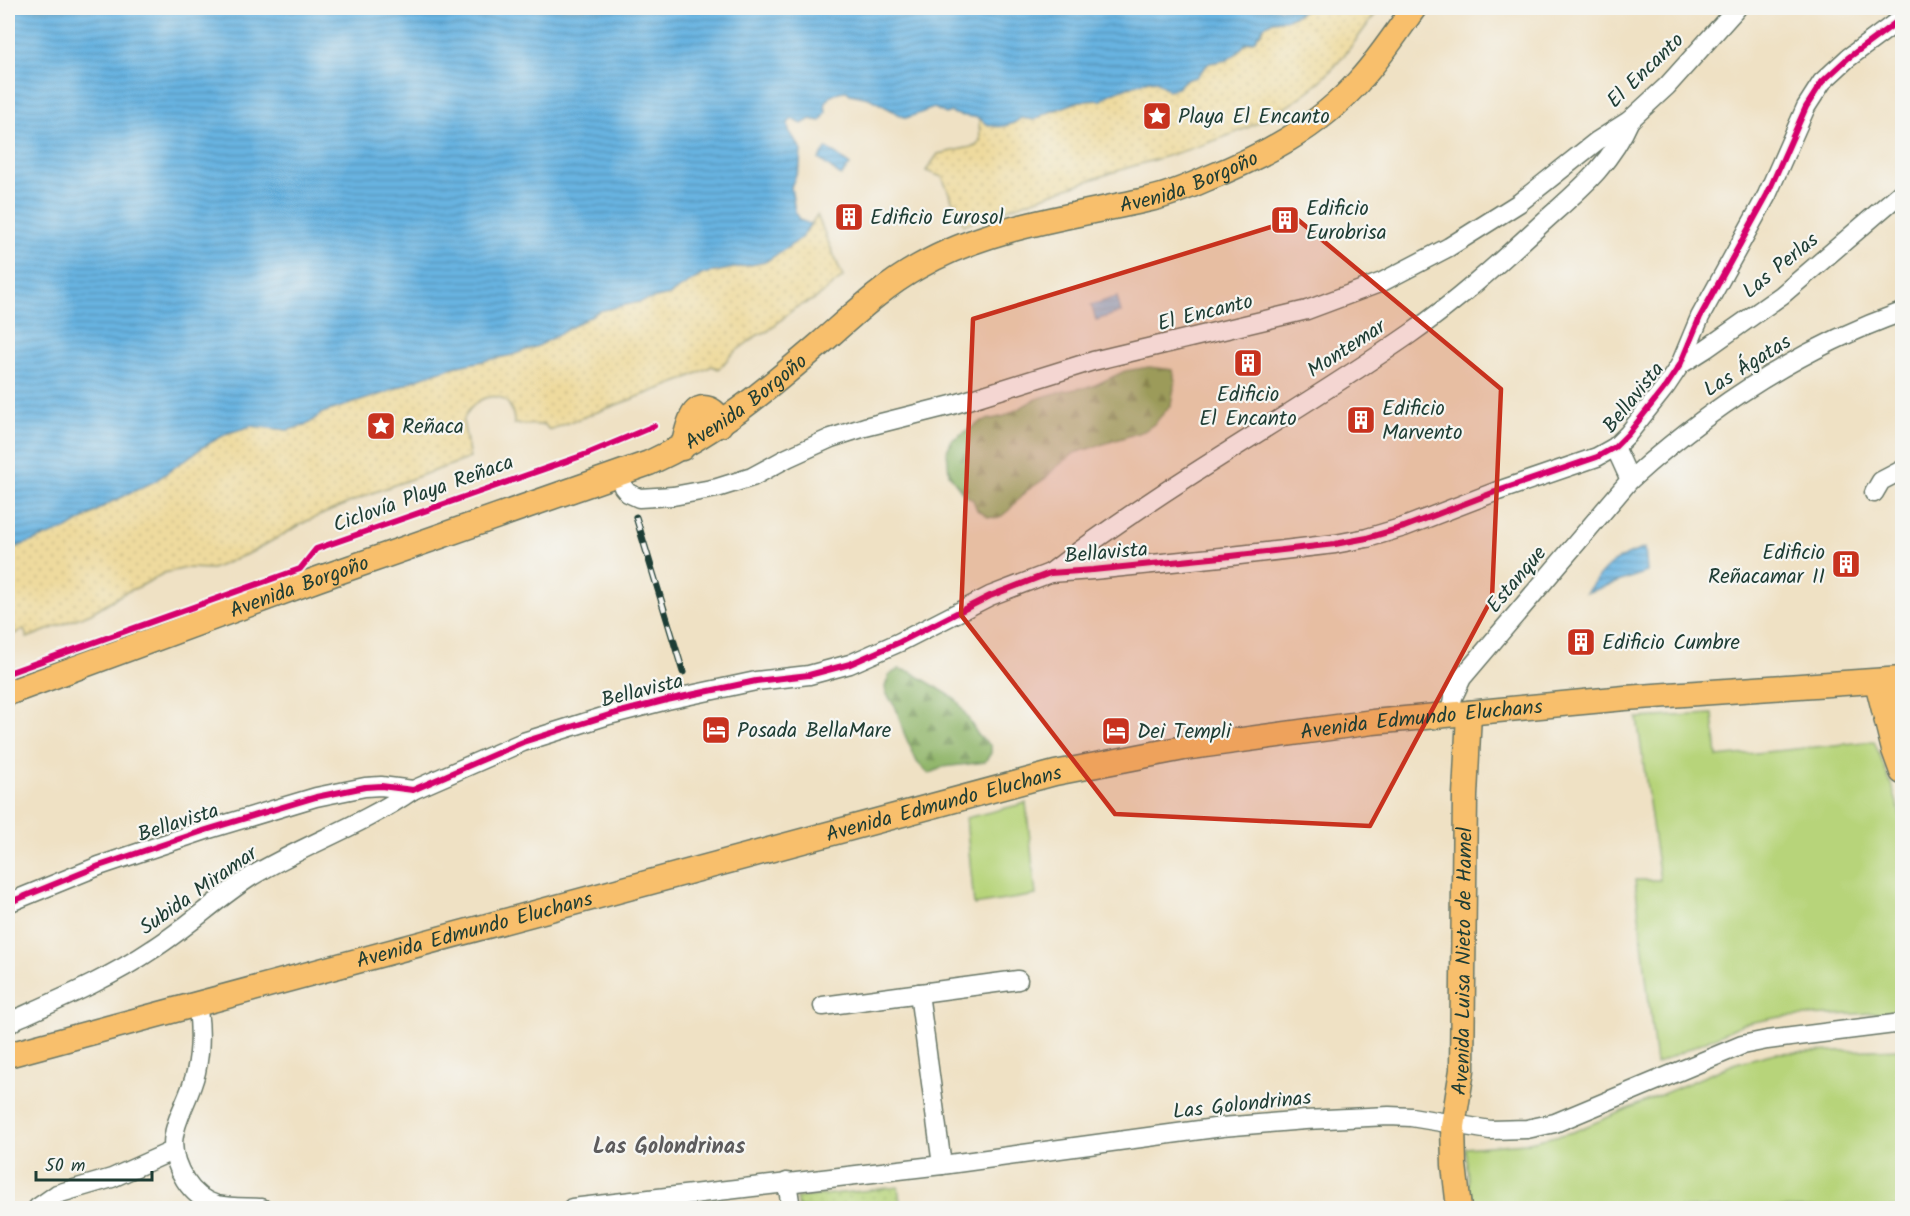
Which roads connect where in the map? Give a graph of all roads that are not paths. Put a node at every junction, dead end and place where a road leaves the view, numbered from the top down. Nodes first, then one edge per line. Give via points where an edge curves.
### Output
1 (1414, 8) edge
2 (1737, 8) edge
3 (1902, 18) edge
4 (1630, 120) junction
5 (1902, 192) edge
6 (1902, 312) edge
7 (1680, 365) junction
8 (1615, 447) junction
9 (1902, 471) edge
10 (618, 474) junction
11 (1630, 480) junction
12 (1874, 493) dead end
13 (1050, 573) junction
14 (1891, 680) edge
15 (8, 693) edge
16 (1459, 713) junction
17 (1902, 714) edge
18 (1902, 772) edge
19 (413, 790) junction
20 (8, 903) edge
21 (1018, 980) dead end
22 (919, 993) junction
23 (197, 1004) junction
24 (823, 1006) dead end
25 (1902, 1023) edge
26 (8, 1025) edge
27 (8, 1055) edge
28 (1453, 1126) junction
29 (172, 1151) junction
30 (942, 1165) junction
31 (787, 1182) junction
32 (235, 1207) edge
33 (37, 1209) edge
34 (262, 1209) edge
35 (572, 1209) edge
36 (791, 1209) edge
37 (1459, 1209) edge

1 - 10 main road, Avenida Borgoño via 1346,95 1274,149 1154,198 983,237 937,256 881,292 720,425 649,464
2 - 4 street, El Encanto via 1667,86
3 - 7 street, Bellavista via 1848,58 1822,82 1811,99 1767,195 1700,317
4 - 10 street, El Encanto via 1597,141 1520,203 1449,248 1382,282 1308,310 1093,361 952,405 865,427 831,438 752,477 717,488 639,498 623,488
4 - 13 street, Montemar via 1621,142 1602,167 1490,271 1411,333 1102,533
5 - 7 street, Las Perlas via 1782,295
6 - 11 street, Las Ágatas via 1816,350 1746,390 1682,435
7 - 8 street, Bellavista
8 - 11 street, Bellavista
8 - 13 street, Bellavista via 1597,457 1367,537 1230,556
9 - 12 street via 1881,481
10 - 15 main road, Avenida Borgoño
11 - 16 street, Estanque via 1462,678 1453,697
13 - 19 street, Bellavista via 990,596 850,664 609,715 523,742
14 - 16 main road, Avenida Edmundo Eluchans
14 - 17 main road
14 - 18 main road via 1894,750
16 - 23 main road, Avenida Edmundo Eluchans via 1184,748 1055,773
16 - 28 main road, Avenida Luisa Nieto de Hamel via 1465,796 1462,1070
19 - 20 street, Bellavista via 365,787 316,797 120,858
19 - 26 street, Subida Miramar via 251,877 129,965
21 - 22 street
22 - 24 street
22 - 30 street
23 - 27 main road, Avenida Edmundo Eluchans
23 - 29 street via 201,1041 195,1074 173,1133
25 - 28 street, Las Golondrinas via 1742,1045 1555,1123 1509,1130
28 - 30 street, Las Golondrinas via 1389,1116 1287,1121
28 - 37 main road, Avenida Luisa Nieto de Hamel
29 - 32 street via 178,1168 196,1194 217,1205
29 - 33 street via 112,1178 57,1194
30 - 31 street, Las Golondrinas
31 - 35 street, Las Golondrinas
31 - 36 street
32 - 34 street

